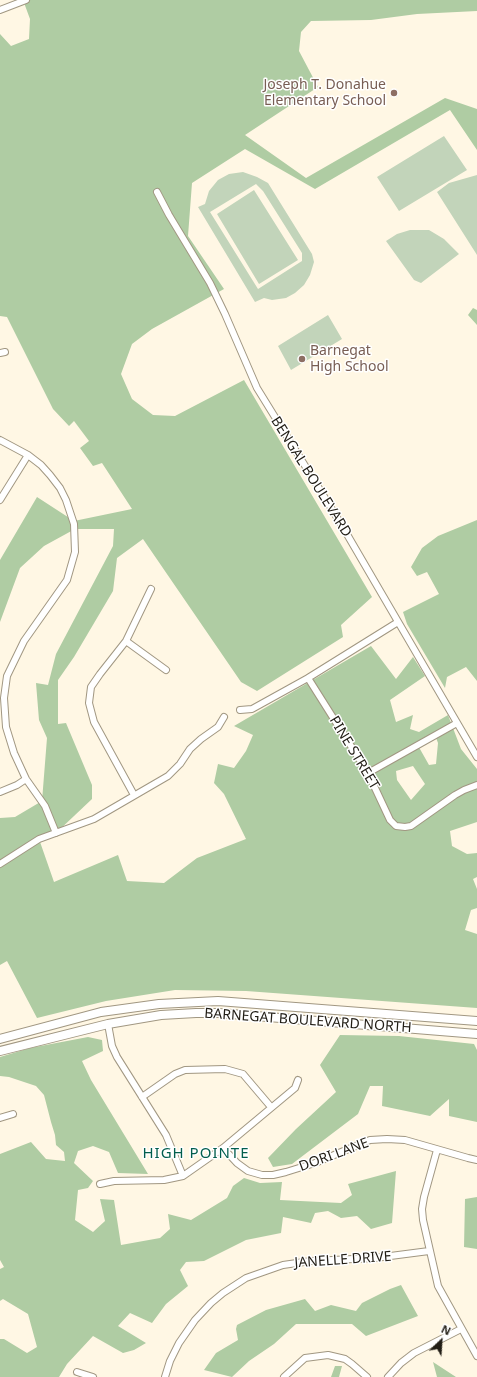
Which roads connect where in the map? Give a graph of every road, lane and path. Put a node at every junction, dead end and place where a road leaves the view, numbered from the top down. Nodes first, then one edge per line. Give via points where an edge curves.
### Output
1 (26, 0) edge
2 (0, 10) edge
3 (157, 192) dead end
4 (0, 440) edge
5 (28, 455) junction
6 (0, 500) edge
7 (151, 589) dead end
8 (398, 622) junction
9 (126, 641) junction
10 (166, 670) dead end
11 (0, 674) edge
12 (7, 676) junction
13 (308, 678) junction
14 (240, 710) dead end
15 (224, 717) dead end
16 (457, 724) junction
17 (477, 757) edge
18 (368, 773) junction
19 (26, 779) junction
20 (477, 785) edge
21 (0, 792) edge
22 (134, 795) junction
23 (56, 833) junction
24 (0, 864) edge
25 (477, 1021) edge
26 (108, 1024) junction
27 (477, 1034) edge
28 (0, 1039) edge
29 (0, 1051) edge
30 (298, 1080) dead end
31 (142, 1097) junction
32 (271, 1108) junction
33 (13, 1114) dead end
34 (0, 1118) edge
35 (224, 1148) junction
36 (437, 1150) junction
37 (477, 1160) edge
38 (183, 1176) junction
39 (100, 1184) dead end
40 (429, 1251) junction
41 (461, 1328) junction
42 (477, 1356) edge
43 (77, 1372) dead end
44 (93, 1377) edge
45 (165, 1377) edge
46 (284, 1377) edge
47 (367, 1377) edge
48 (388, 1377) edge

1 - 2 street
3 - 8 street, BENGAL BOULEVARD via 210,283 257,388
4 - 5 street
5 - 6 street
5 - 12 street via 50,475 66,500 74,524 75,552 67,580 24,641
7 - 9 street
8 - 13 street
8 - 16 street, BENGAL BOULEVARD
9 - 10 street
9 - 22 street via 91,687 89,703 94,722
11 - 12 street
12 - 19 street via 4,698 6,727
13 - 14 street via 252,709
13 - 18 street, PINE STREET
15 - 22 street via 218,726 190,749 168,776
16 - 17 street, BENGAL BOULEVARD
16 - 18 street
18 - 20 street, PINE STREET via 390,820 399,827 410,826 460,792
19 - 21 street
19 - 23 street via 45,806
22 - 23 street via 94,819
23 - 24 street via 39,839
25 - 28 street, BARNEGAT BOULEVARD NORTH via 218,1001 159,1004 101,1012
26 - 27 street, BARNEGAT BOULEVARD NORTH via 161,1015 219,1013
26 - 29 street, BARNEGAT BOULEVARD NORTH
26 - 31 street via 117,1057
30 - 32 street via 295,1088
31 - 32 street via 174,1074 185,1070 225,1069 243,1074
31 - 38 street via 166,1135
32 - 35 street
33 - 34 street
35 - 36 street, DORI LANE via 248,1171 262,1175 286,1172 370,1140 404,1140
35 - 38 street
36 - 37 street, DORI LANE
36 - 40 street via 422,1209
38 - 39 street via 164,1180 114,1181
40 - 41 street via 438,1286
40 - 45 street, JANELLE DRIVE via 283,1265 246,1278 211,1303 195,1320 179,1343
41 - 42 street
41 - 48 street via 414,1353
43 - 44 street
46 - 47 street via 305,1358 328,1355 345,1359

